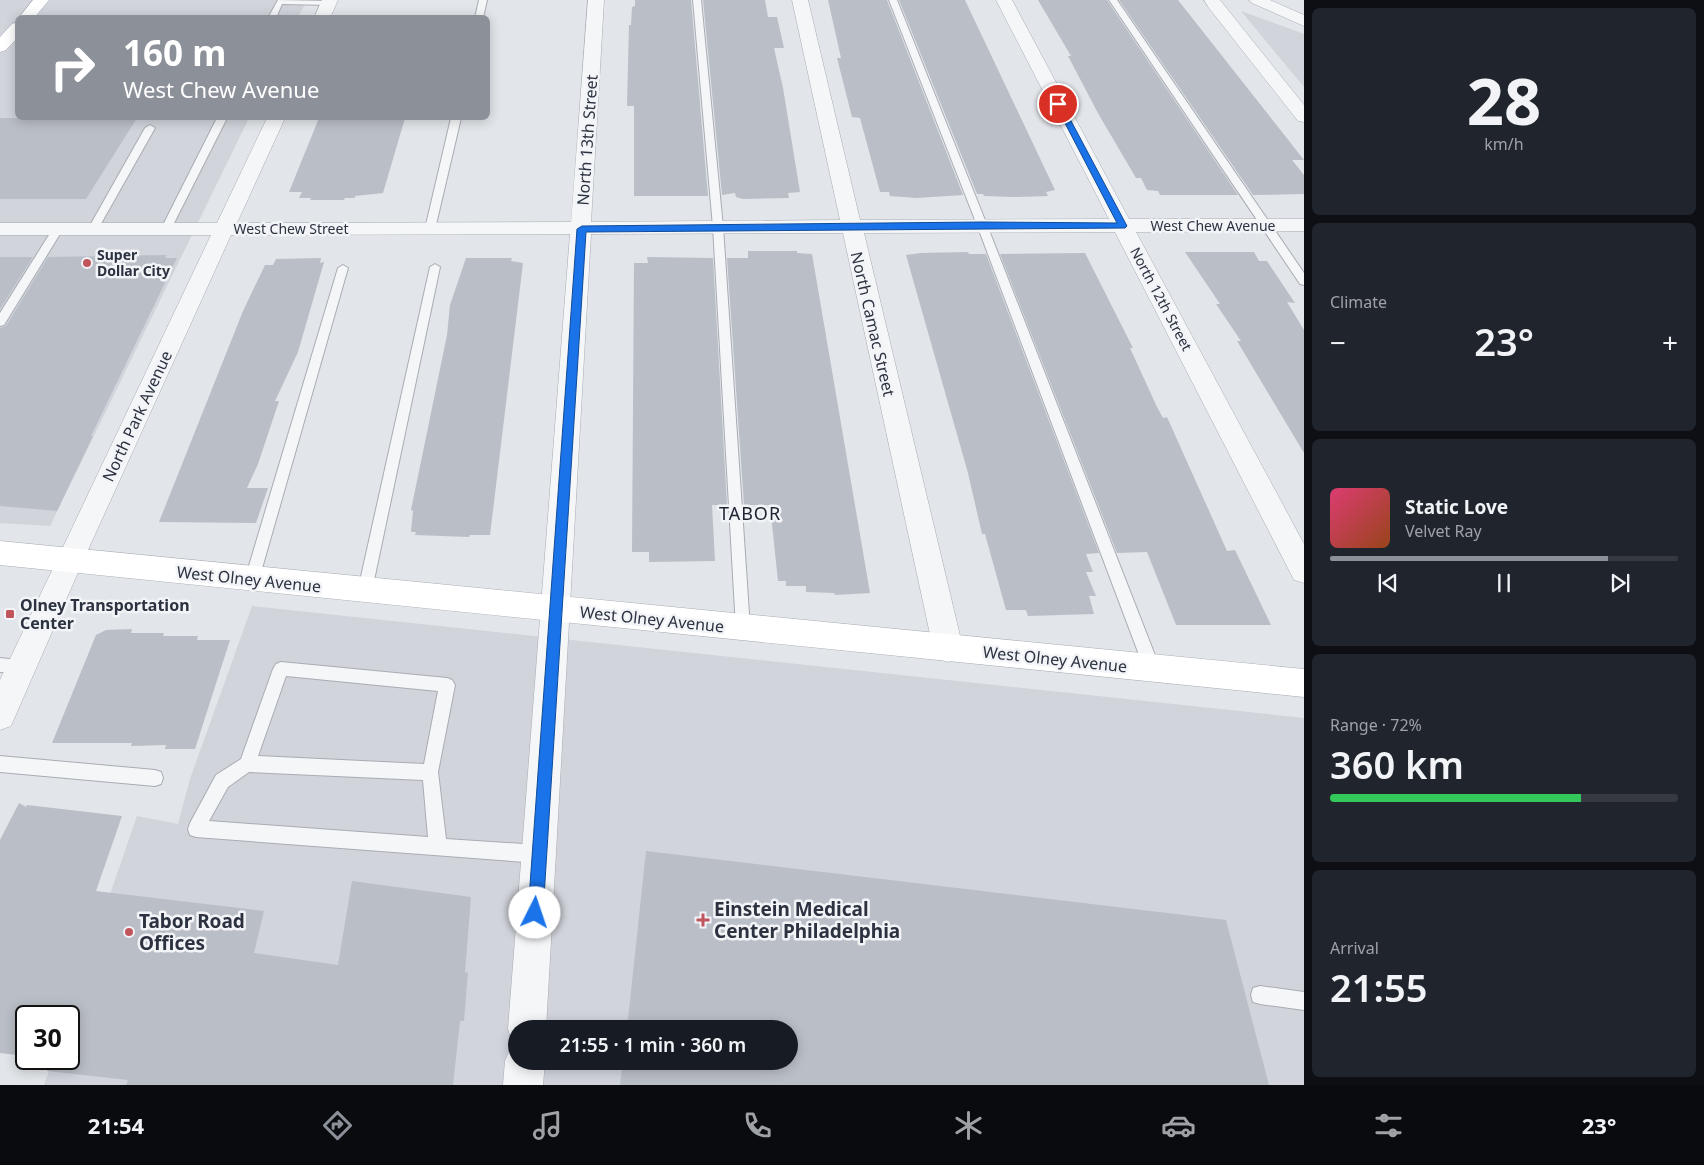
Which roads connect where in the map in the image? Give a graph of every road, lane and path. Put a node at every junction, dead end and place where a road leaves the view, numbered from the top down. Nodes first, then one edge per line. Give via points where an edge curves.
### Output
1 (41, 0) edge
2 (484, 0) edge
3 (596, 0) edge
4 (697, 0) edge
5 (800, 0) edge
6 (893, 0) edge
7 (1004, 0) edge
8 (1112, 0) edge
9 (1212, 0) edge
10 (1257, 0) edge
11 (330, 1) edge
12 (28, 15) edge
13 (273, 15) edge
14 (323, 15) edge
15 (480, 15) edge
16 (1304, 21) edge
17 (15, 30) edge
18 (0, 47) edge
19 (1304, 117) edge
20 (221, 120) edge
21 (275, 120) edge
22 (456, 120) edge
23 (150, 128) dead end
24 (982, 225) junction
25 (1266, 225) junction
26 (1304, 225) edge
27 (1122, 226) junction
28 (718, 227) junction
29 (851, 227) junction
30 (0, 229) edge
31 (58, 229) junction
32 (93, 229) junction
33 (166, 229) junction
34 (224, 229) junction
35 (430, 229) junction
36 (582, 229) junction
37 (435, 267) dead end
38 (343, 268) dead end
39 (1304, 281) edge
40 (0, 322) edge
41 (0, 554) edge
42 (69, 561) junction
43 (1304, 571) edge
44 (252, 579) junction
45 (364, 590) junction
46 (556, 609) junction
47 (743, 628) junction
48 (948, 648) junction
49 (11, 666) edge
50 (1152, 668) junction
51 (1304, 683) edge
52 (0, 715) edge
53 (0, 764) edge
54 (247, 764) junction
55 (430, 772) junction
56 (155, 778) dead end
57 (438, 847) junction
58 (539, 854) junction
59 (1260, 996) dead end
60 (1304, 1002) edge
61 (528, 1020) edge
62 (524, 1070) edge
63 (523, 1085) edge

1 - 12 street
2 - 15 lane
3 - 36 street, North 13th Street
4 - 28 lane
5 - 29 street, North Camac Street
6 - 24 lane
7 - 27 street, North 12th Street
8 - 25 lane
9 - 19 street
10 - 16 street
11 - 13 lane via 279,2
11 - 14 street
17 - 18 street
20 - 33 lane
21 - 34 street, North Park Avenue
22 - 35 lane
23 - 32 lane
24 - 27 street, West Chew Avenue
24 - 29 street, West Chew Avenue
24 - 50 lane
25 - 26 street, West Chew Avenue
25 - 27 street, West Chew Avenue
25 - 39 lane
27 - 43 street, North 12th Street
28 - 29 street, West Chew Avenue
28 - 36 street, West Chew Avenue
28 - 47 lane
29 - 48 street, North Camac Street
30 - 31 street, West Chew Street
31 - 32 street, West Chew Street
31 - 40 lane
32 - 33 street, West Chew Street
33 - 34 street, West Chew Street
34 - 35 street, West Chew Street
34 - 42 street, North Park Avenue
35 - 36 street, West Chew Street
36 - 46 street, North 13th Street
37 - 45 lane
38 - 44 lane
41 - 42 street, West Olney Avenue
42 - 44 street, West Olney Avenue
42 - 49 street, North Park Avenue
44 - 45 street, West Olney Avenue
45 - 46 street, West Olney Avenue
46 - 47 street, West Olney Avenue
46 - 58 street, North 13th Street
47 - 48 street, West Olney Avenue
48 - 50 street, West Olney Avenue
49 - 52 street, North Park Avenue
50 - 51 street, West Olney Avenue
53 - 56 lane
54 - 55 lane
54 - 55 lane via 281,669 447,685
54 - 57 lane via 222,781 196,829
55 - 57 lane
57 - 58 lane
58 - 61 street, North 13th Street
59 - 60 lane
62 - 63 street

